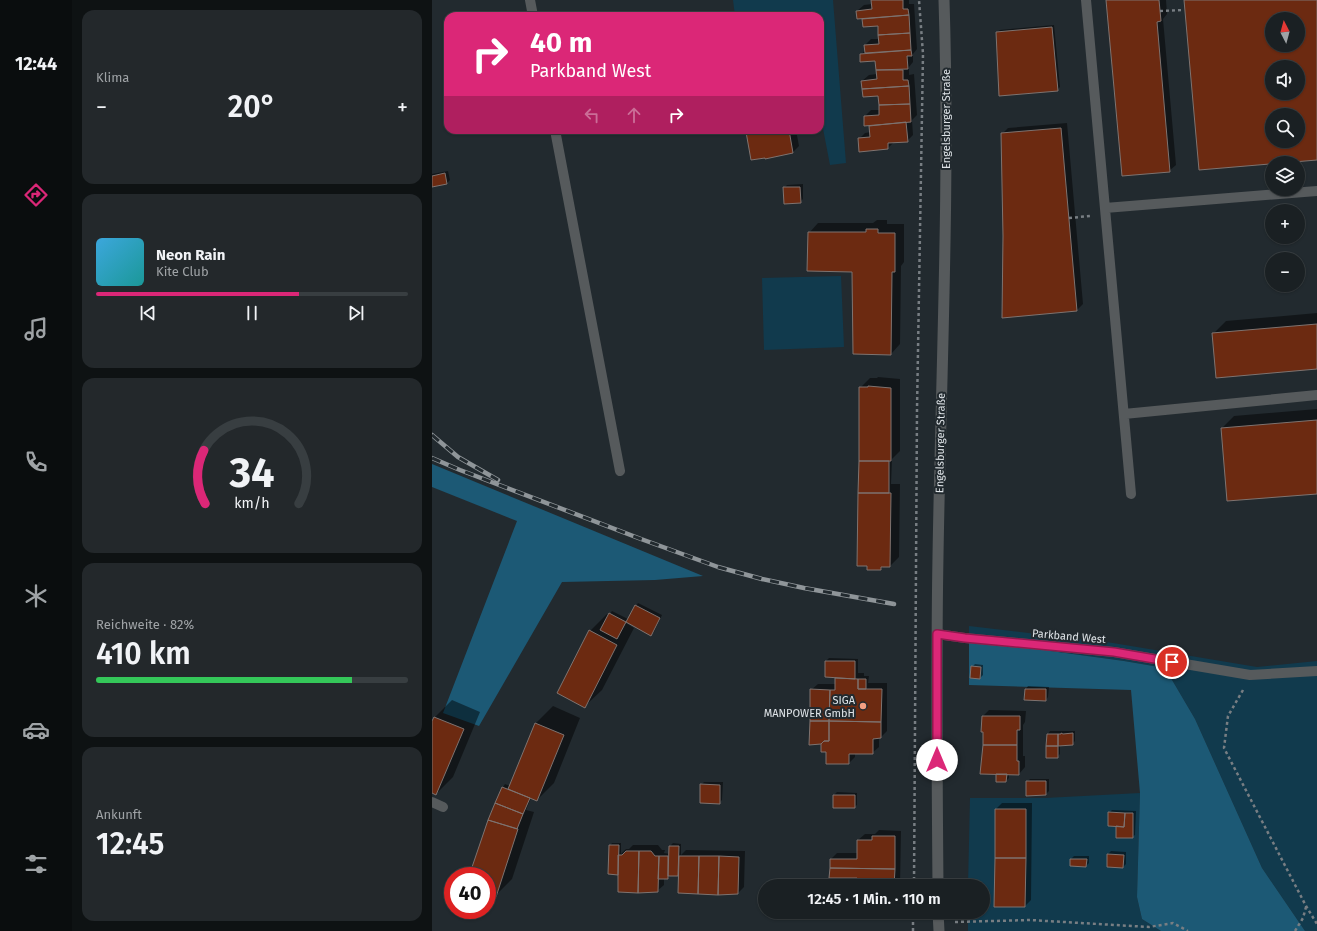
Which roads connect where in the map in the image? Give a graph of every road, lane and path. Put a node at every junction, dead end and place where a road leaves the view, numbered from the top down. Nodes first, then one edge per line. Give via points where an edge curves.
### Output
1 (530, 0) edge
2 (919, 0) edge
3 (944, 0) edge
4 (1086, 0) edge
5 (1184, 10) dead end
6 (1160, 11) dead end
7 (532, 12) edge
8 (556, 134) edge
9 (1317, 191) edge
10 (1105, 212) junction
11 (1069, 218) dead end
12 (1317, 395) edge
13 (1124, 414) junction
14 (620, 471) dead end
15 (1131, 494) dead end
16 (937, 634) junction
17 (1317, 671) edge
18 (1250, 675) junction
19 (432, 802) edge
20 (443, 807) dead end
21 (914, 879) edge
22 (938, 879) edge
23 (1306, 906) junction
24 (913, 919) edge
25 (938, 922) edge
26 (1317, 924) edge
27 (913, 931) edge
28 (1188, 931) edge
29 (1295, 931) edge

1 - 7 lane
2 - 21 path via 923,54 917,410
3 - 16 street, Engelsburger Straße via 947,182
4 - 10 lane
5 - 6 path
8 - 14 lane
9 - 10 lane
10 - 11 path
10 - 13 lane
12 - 13 lane
13 - 15 lane
16 - 18 lane, Parkband West via 1114,652
16 - 22 street, Engelsburger Straße
17 - 18 lane, Parkband West
18 - 23 path via 1228,716 1224,748
19 - 20 lane
23 - 26 path
23 - 29 path via 1303,918
24 - 27 path
25 - 28 path via 1030,920 1149,927 1173,923

